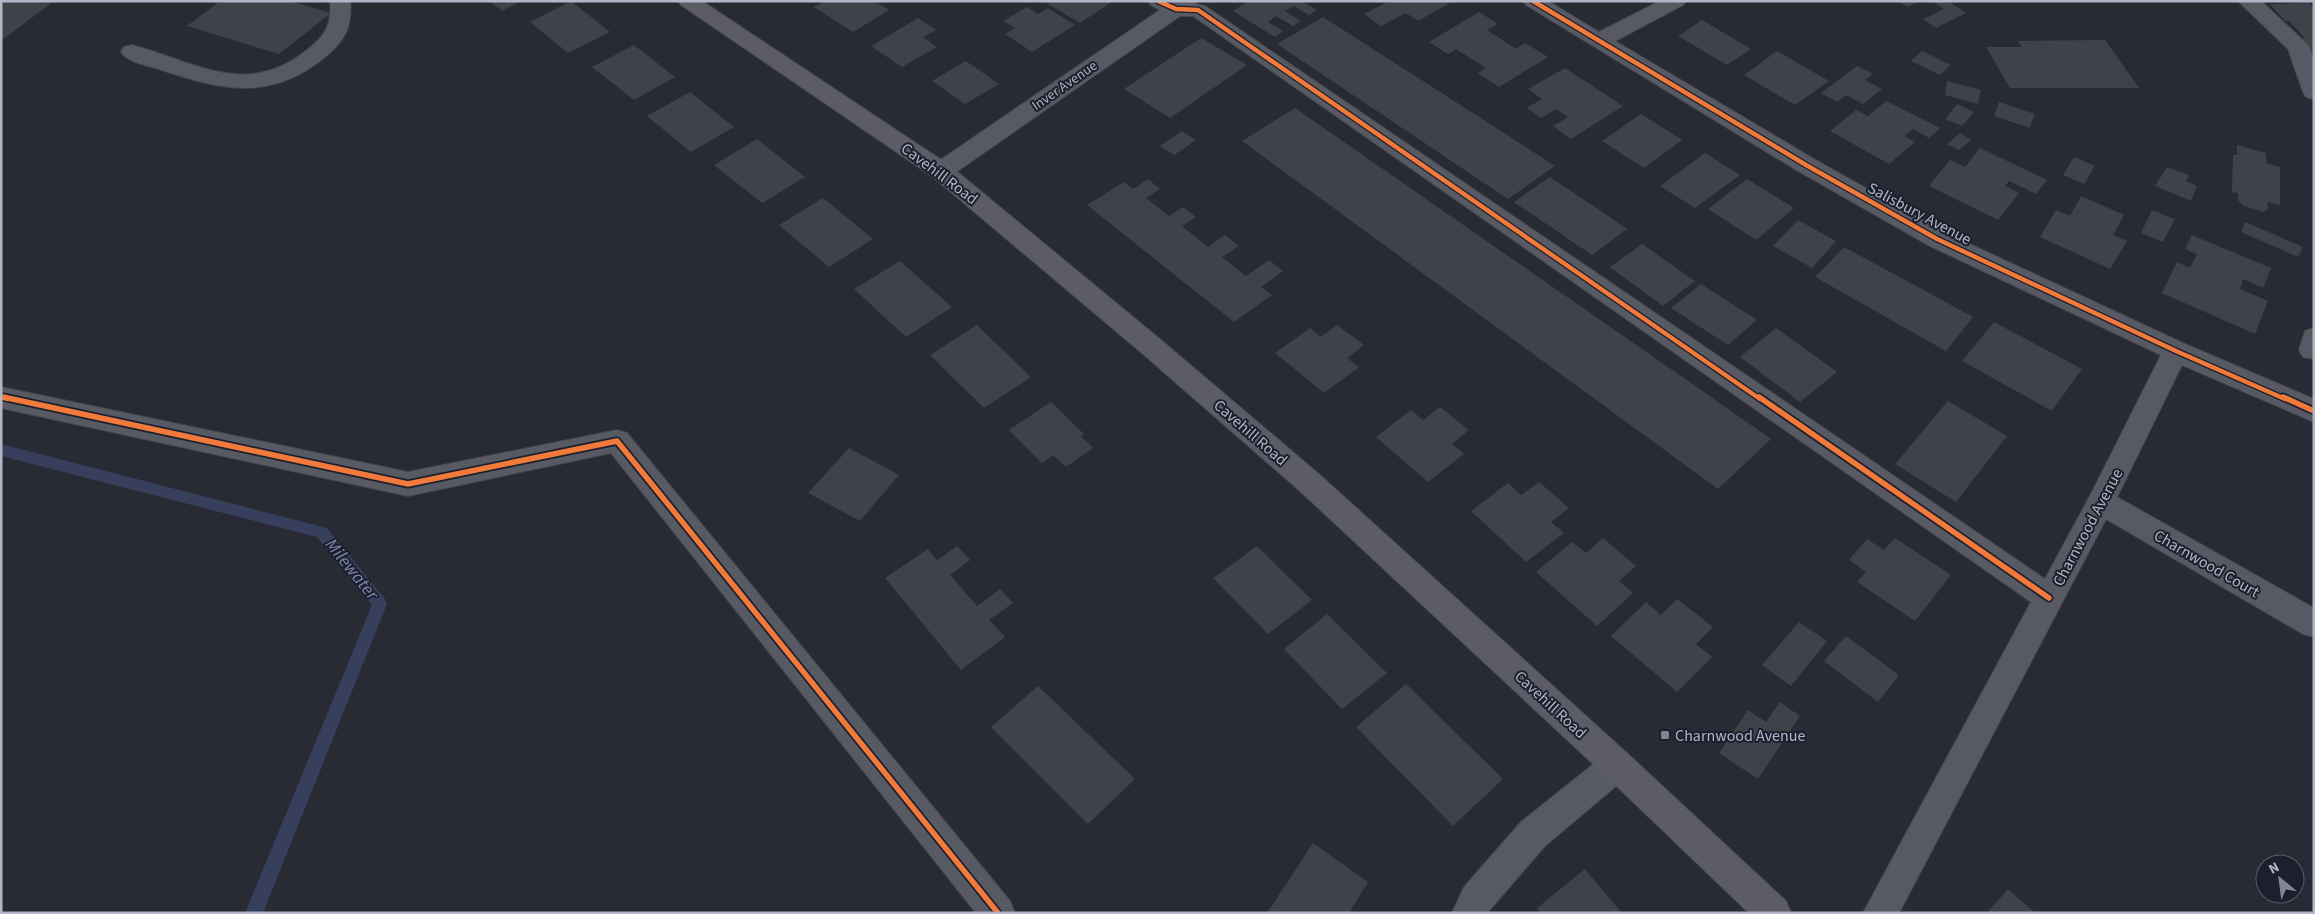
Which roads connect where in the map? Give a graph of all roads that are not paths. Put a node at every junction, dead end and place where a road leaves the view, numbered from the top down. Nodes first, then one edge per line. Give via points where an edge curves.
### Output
1 (340, 1) edge
2 (688, 1) edge
3 (1532, 1) edge
4 (1676, 1) edge
5 (2248, 1) edge
6 (1174, 4) edge
7 (1598, 42) junction
8 (132, 52) dead end
9 (2314, 92) edge
10 (941, 171) junction
11 (2176, 351) junction
12 (1, 397) edge
13 (2314, 411) edge
14 (2101, 502) junction
15 (2049, 598) junction
16 (2314, 624) edge
17 (1616, 764) junction
18 (998, 913) edge
19 (1469, 913) edge
20 (1774, 913) edge
21 (1880, 913) edge

1 - 8 street via 340,28 328,44 287,72 263,81 233,82
2 - 10 main road, Cavehill Road
3 - 7 street, Salisbury Avenue
4 - 7 street
5 - 9 street via 2298,46
6 - 10 street, Inver Avenue
6 - 15 street via 1198,10
7 - 11 street, Salisbury Avenue via 1937,239
10 - 17 main road, Cavehill Road via 1310,483
11 - 13 street, Salisbury Avenue
11 - 14 street, Charnwood Avenue
12 - 18 street via 408,484 618,441
14 - 15 street, Charnwood Avenue
14 - 16 street, Charnwood Court
15 - 21 street, Charnwood Avenue
17 - 19 street via 1533,834 1476,899
17 - 20 main road, Cavehill Road

